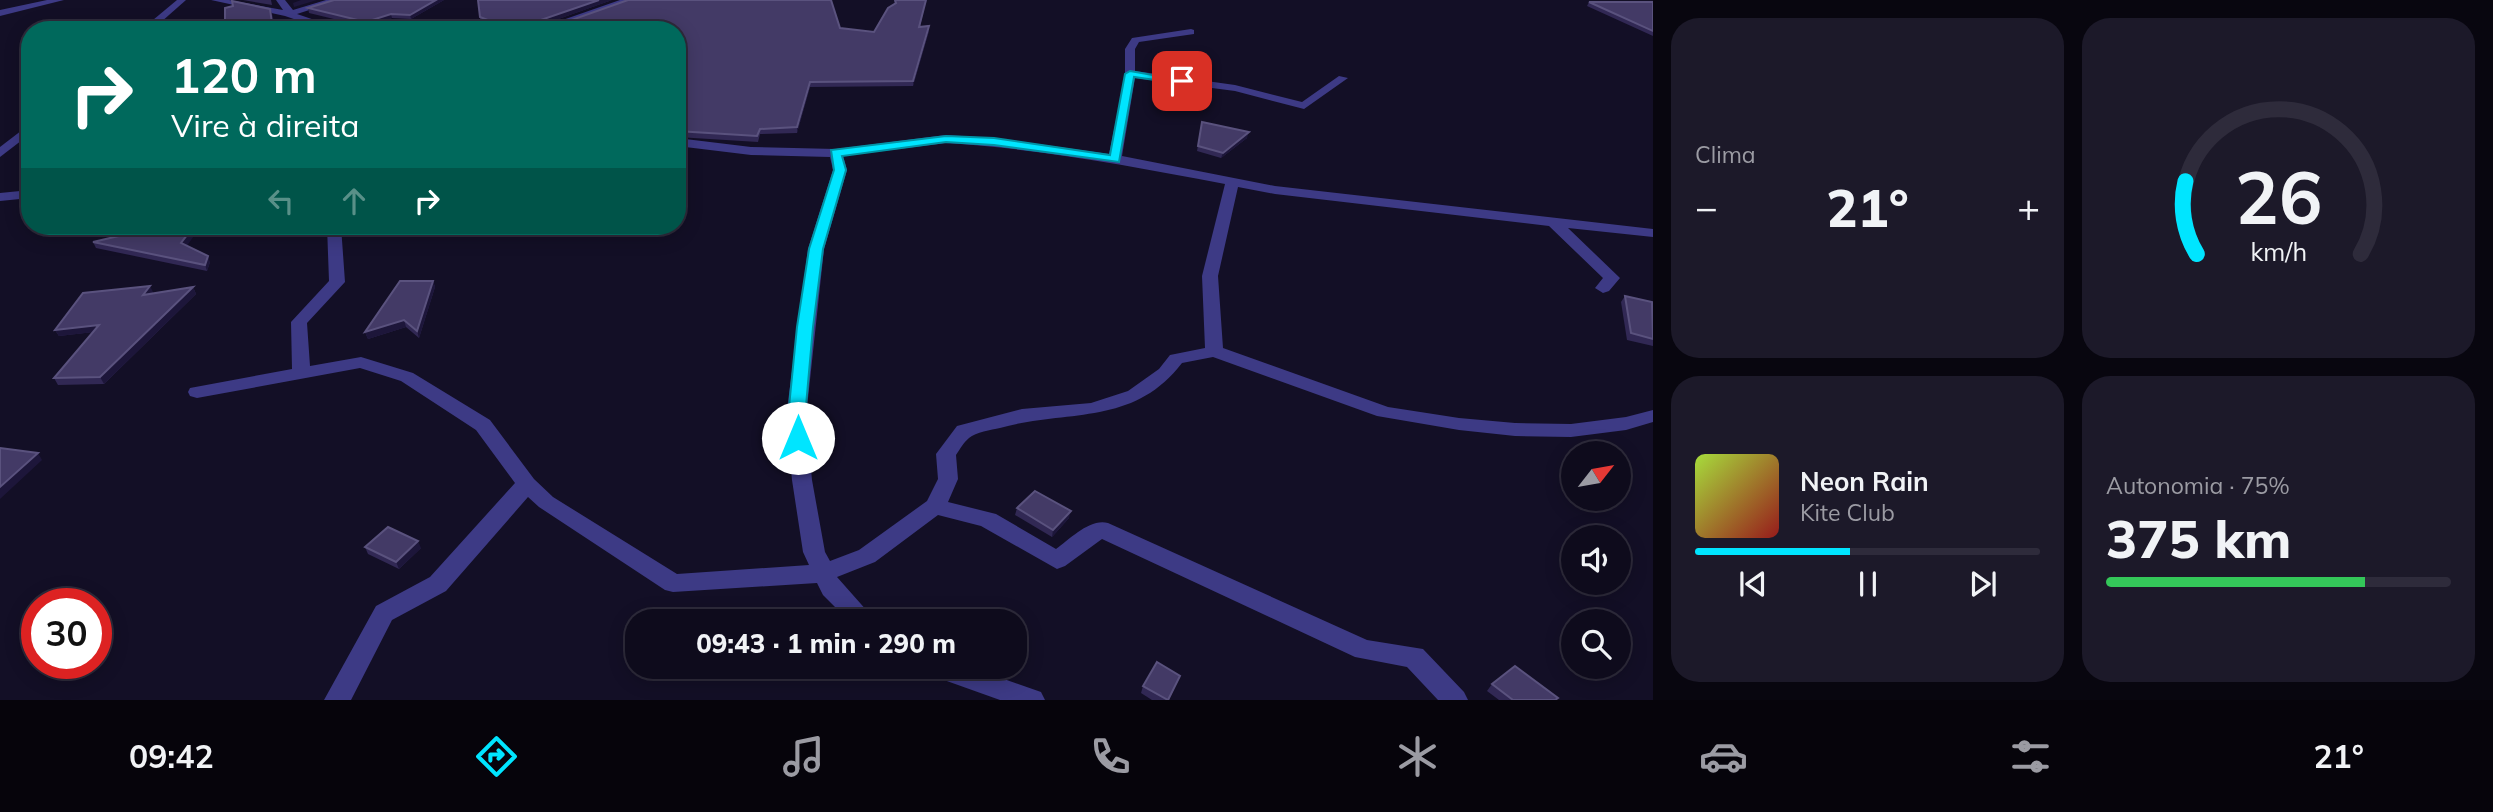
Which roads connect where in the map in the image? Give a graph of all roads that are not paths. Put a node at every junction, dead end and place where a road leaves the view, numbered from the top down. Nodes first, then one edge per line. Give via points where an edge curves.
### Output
1 (60, 0) edge
2 (182, 0) edge
3 (215, 0) edge
4 (281, 0) edge
5 (336, 0) edge
6 (629, 0) edge
7 (0, 13) edge
8 (288, 14) junction
9 (157, 21) edge
10 (303, 21) edge
11 (566, 21) edge
12 (1191, 32) dead end
13 (1130, 74) junction
14 (1343, 78) dead end
15 (21, 136) edge
16 (686, 143) edge
17 (0, 153) edge
18 (835, 153) junction
19 (1115, 159) junction
20 (1232, 182) junction
21 (21, 195) edge
22 (0, 197) edge
23 (1552, 220) junction
24 (1653, 233) edge
25 (334, 235) edge
26 (1603, 288) dead end
27 (1214, 351) junction
28 (301, 371) junction
29 (197, 392) dead end
30 (1653, 416) edge
31 (527, 484) junction
32 (935, 506) junction
33 (824, 573) junction
34 (852, 609) edge
35 (973, 679) edge
36 (337, 700) edge
37 (1032, 700) edge
38 (1455, 700) edge

1 - 7 street
2 - 9 street
3 - 8 street
4 - 8 street
5 - 8 street
6 - 11 street
8 - 10 street
12 - 13 street via 1136,40 1130,49
13 - 14 street via 1235,88 1304,106
13 - 19 street
15 - 17 street
16 - 18 street via 751,151
18 - 19 street via 946,139
18 - 33 street via 840,170 816,249 796,417 814,552
19 - 20 street
20 - 23 street
20 - 27 street via 1210,276
21 - 22 street
23 - 24 street
23 - 26 street via 1612,278
25 - 28 street via 337,282 299,322
27 - 30 street via 1387,412 1456,424 1591,430
27 - 32 street via 1176,359 1135,395 1092,409 1022,415 964,431 946,454 948,480
28 - 29 street
28 - 31 street via 361,362 407,377 482,425
31 - 33 street via 546,502 673,583
31 - 36 street via 438,584 384,612
32 - 33 street via 867,556
32 - 38 street via 988,520 1057,560 1100,529 1364,650 1414,657
33 - 34 street via 831,588
35 - 37 street

